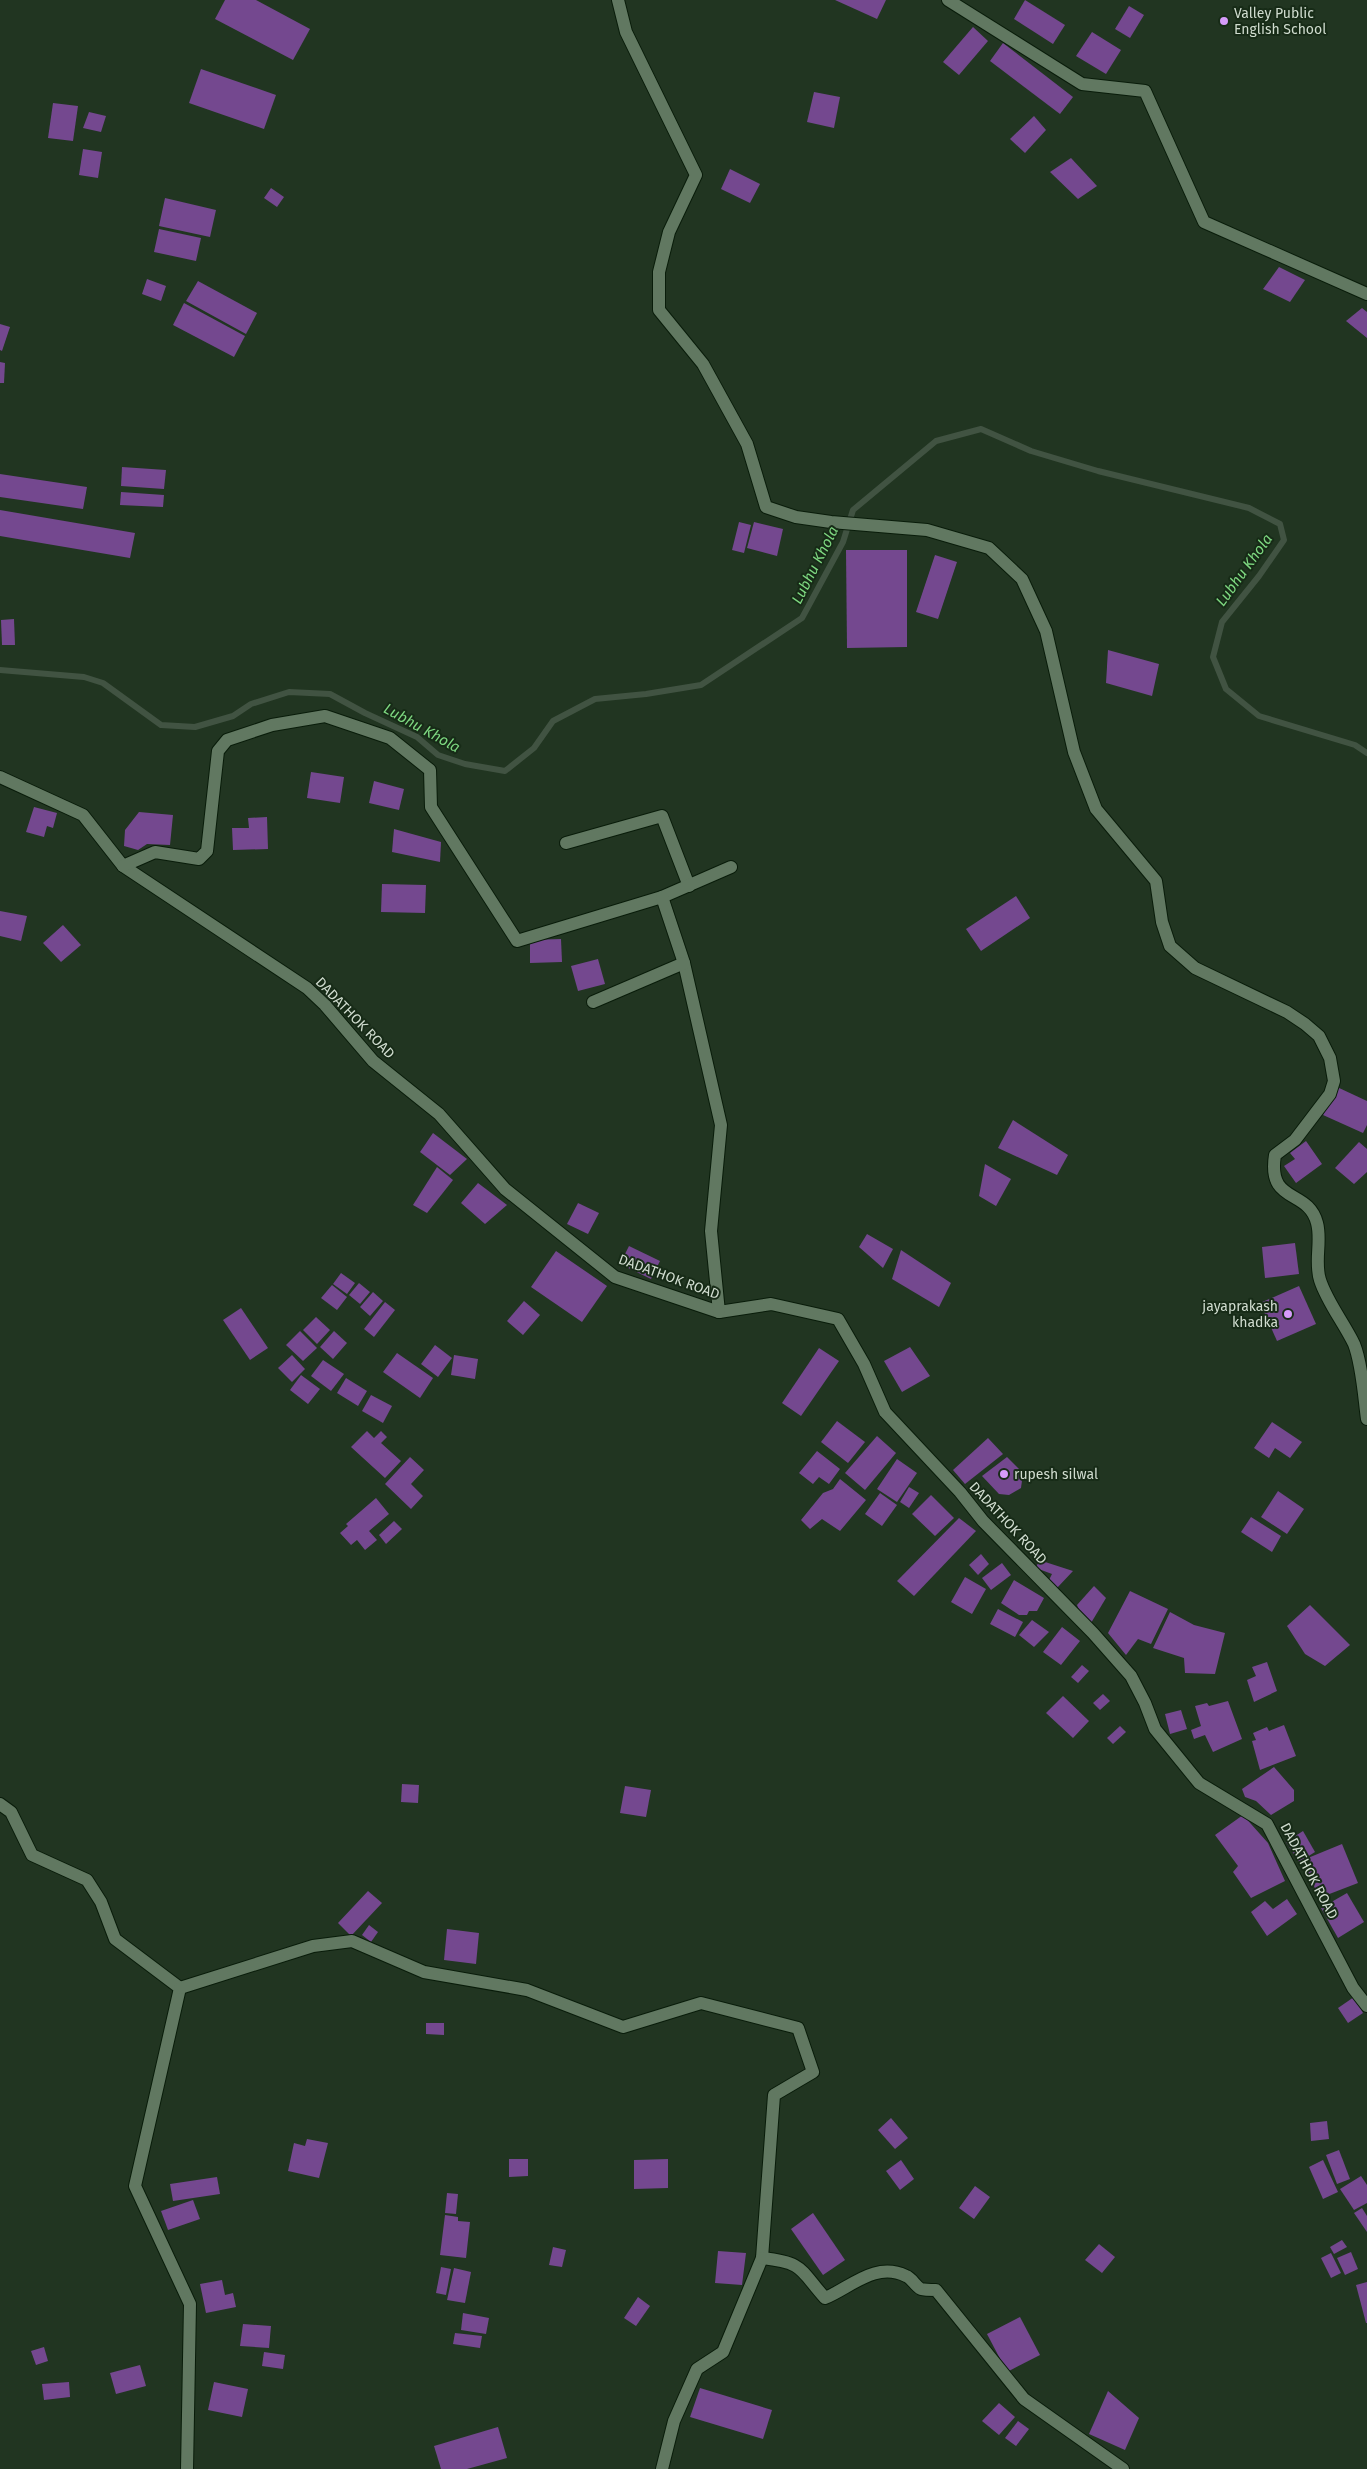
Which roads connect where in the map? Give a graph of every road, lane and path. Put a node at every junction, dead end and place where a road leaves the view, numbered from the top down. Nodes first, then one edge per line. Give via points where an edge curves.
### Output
1 (618, 0) edge
2 (948, 0) edge
3 (1367, 294) edge
4 (0, 777) edge
5 (566, 844) dead end
6 (123, 866) junction
7 (731, 867) dead end
8 (688, 886) junction
9 (662, 897) junction
10 (684, 963) junction
11 (593, 1002) dead end
12 (720, 1312) junction
13 (1367, 1419) edge
14 (0, 1804) edge
15 (180, 1988) junction
16 (1367, 2006) edge
17 (762, 2258) junction
18 (187, 2469) edge
19 (662, 2469) edge
20 (1123, 2469) edge

1 - 13 street via 626,32 696,175 669,232 659,272 659,310 708,372 747,444 766,507 796,517 860,526 927,530 989,548 1022,579 1046,631 1074,752 1096,809 1156,881 1162,922 1170,946 1195,968 1287,1012 1319,1036 1330,1058 1333,1073 1330,1094 1295,1140 1276,1155 1273,1170 1276,1183 1310,1209 1317,1223 1320,1281 1355,1346
2 - 3 street via 1082,84 1145,91 1204,222
4 - 6 street, DADATHOK ROAD via 83,815
5 - 8 street via 662,816
6 - 9 street via 155,852 199,859 207,851 218,751 227,740 272,725 325,716 390,738 430,770 431,807 517,941
6 - 12 street, DADATHOK ROAD via 307,988 325,1004 372,1061 439,1114 505,1189 615,1276
7 - 8 street
8 - 9 street
9 - 10 street
10 - 11 street
10 - 12 street via 721,1125 711,1231
12 - 16 street, DADATHOK ROAD via 771,1304 838,1319 864,1364 885,1412 983,1521 1131,1676 1155,1729 1199,1783 1267,1824 1353,1988
14 - 15 street via 10,1812 32,1855 87,1880 101,1902 115,1939
15 - 17 street via 313,1946 352,1941 424,1972 527,1990 623,2027 701,2003 798,2028 813,2072 774,2095
15 - 18 street via 135,2186 190,2304
17 - 19 street via 723,2352 697,2369 674,2421
17 - 20 street via 788,2261 806,2274 825,2298 866,2276 889,2271 907,2276 921,2288 936,2290 1024,2399

